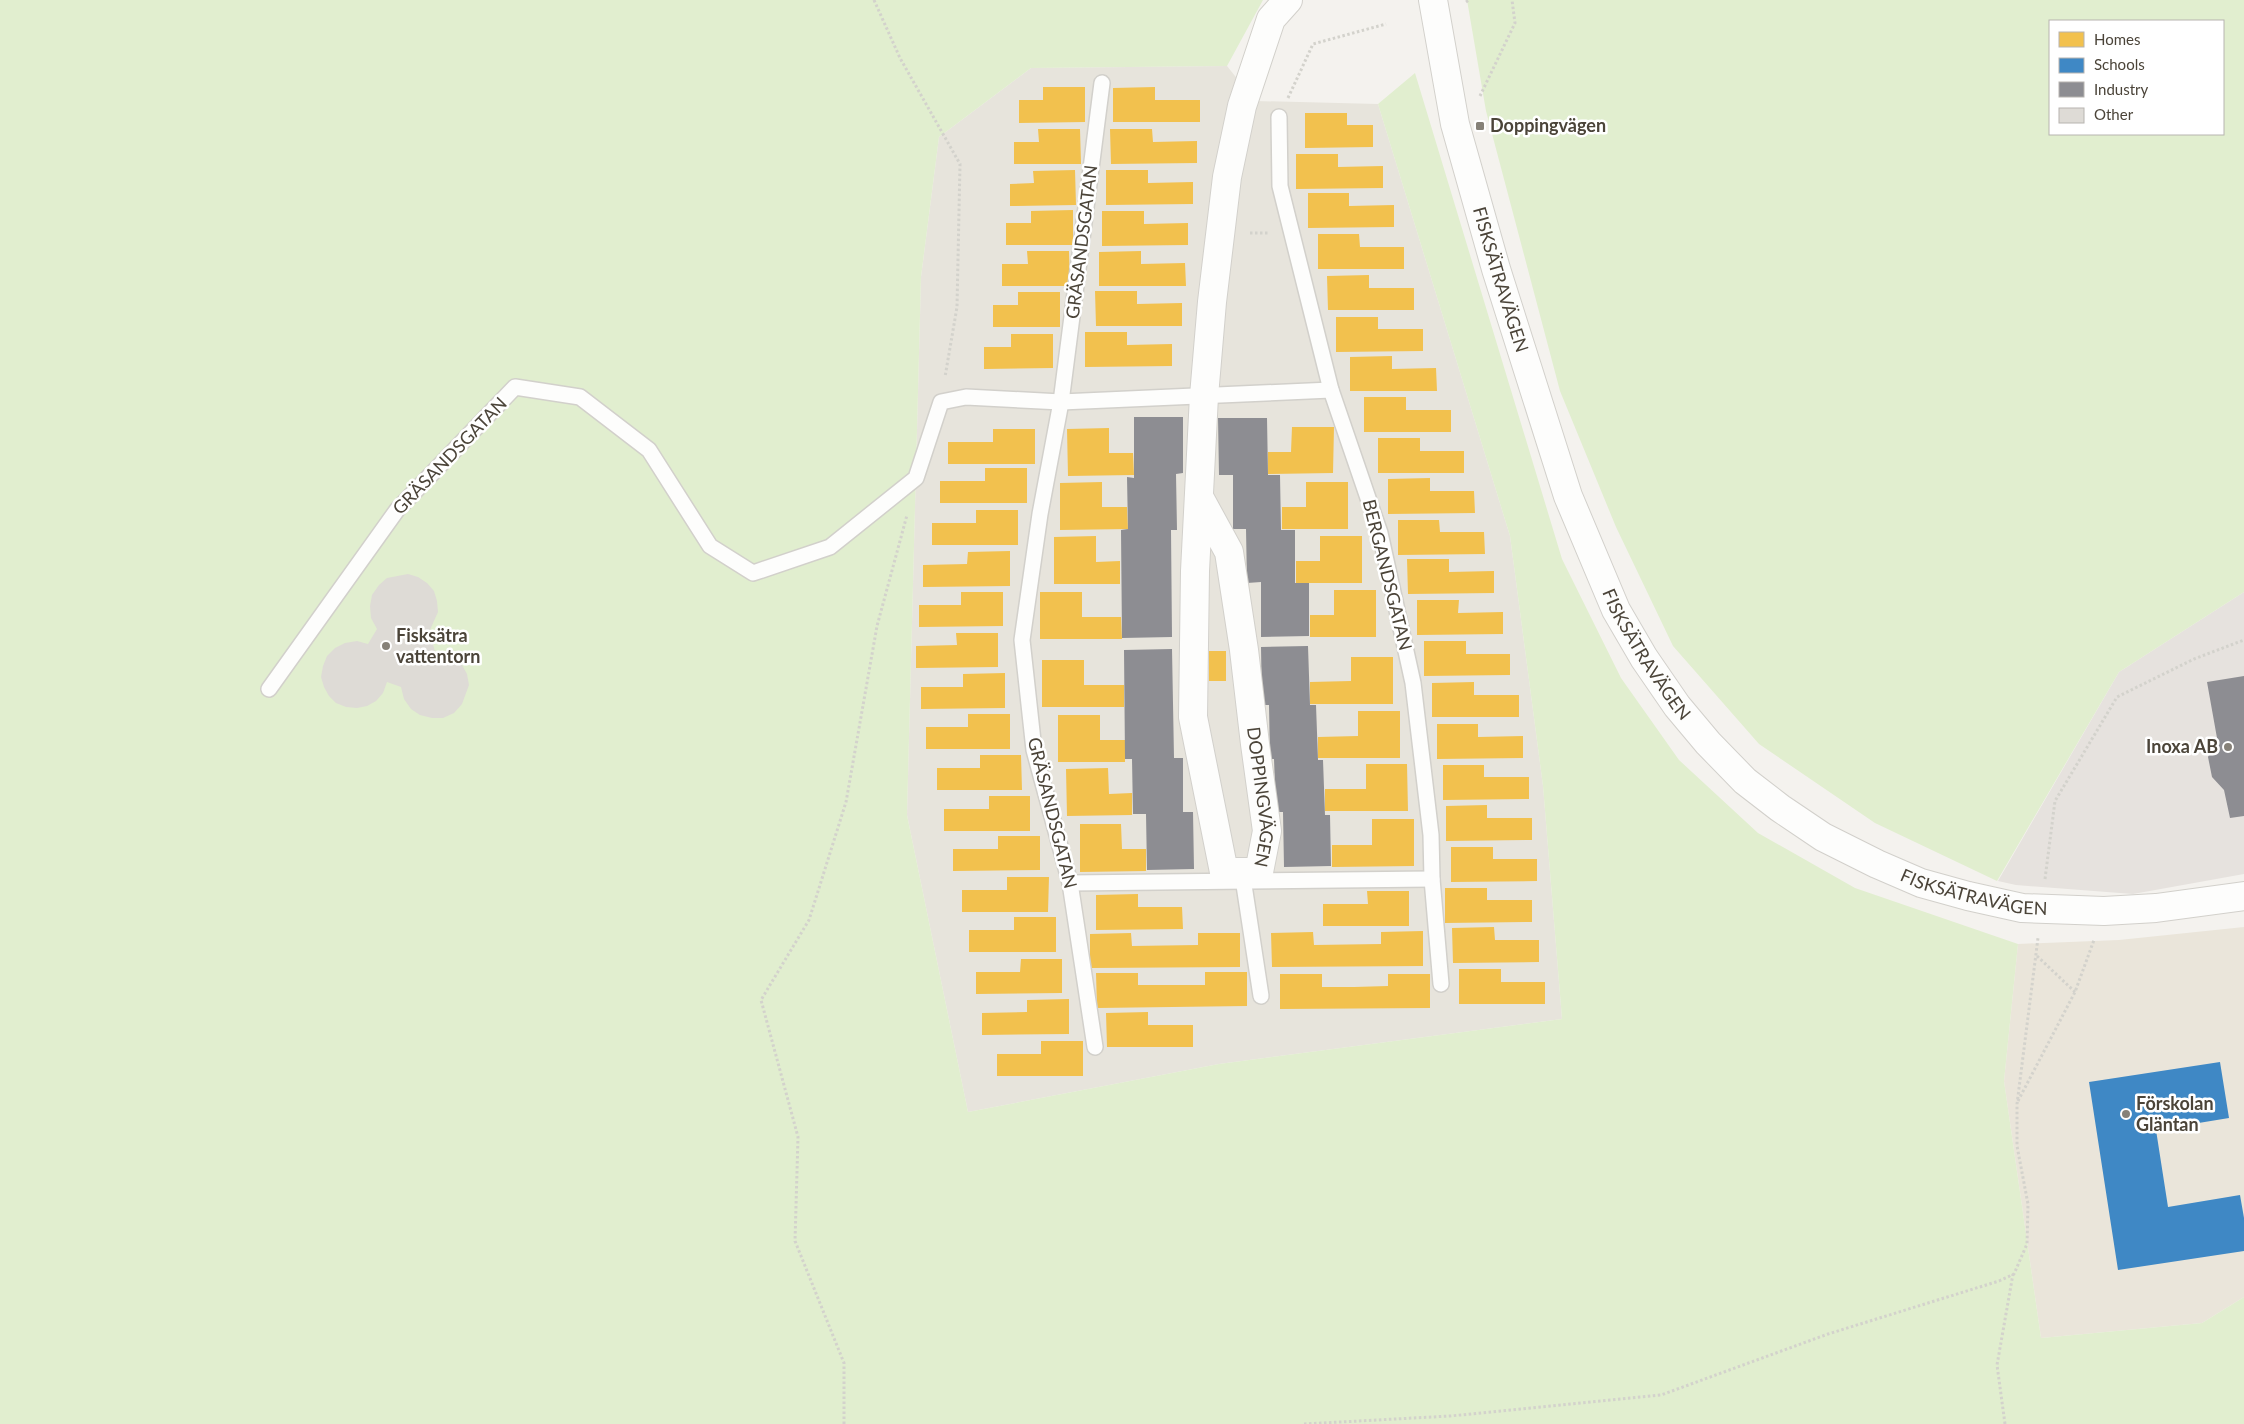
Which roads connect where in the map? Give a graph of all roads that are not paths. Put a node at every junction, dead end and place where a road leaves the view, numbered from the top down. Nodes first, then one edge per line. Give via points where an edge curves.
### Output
1 (1288, 0) edge
2 (1433, 0) edge
3 (1102, 83) dead end
4 (1279, 117) road end
5 (1331, 390) junction
6 (1204, 396) junction
7 (1061, 402) junction
8 (1200, 497) junction
9 (269, 689) dead end
10 (1243, 876) junction
11 (1432, 879) junction
12 (1070, 883) junction
13 (2244, 896) edge
14 (1441, 984) dead end
15 (1261, 996) dead end
16 (1095, 1047) dead end

1 - 6 street, DOPPINGVÄGEN via 1271,19 1242,106 1219,234
2 - 13 street, FISKSÄTRAVÄGEN via 1455,124 1496,269 1568,496 1616,610 1677,706 1708,743 1745,781 1823,837 1921,883 2022,908 2104,911 2156,908
3 - 7 lane, GRÄSANDSGATAN
4 - 5 lane, BERGANDSGATAN via 1280,186
5 - 6 lane
5 - 11 lane, BERGANDSGATAN via 1380,533 1413,683 1432,835
6 - 7 lane
6 - 8 street, DOPPINGVÄGEN
7 - 9 lane, GRÄSANDSGATAN via 966,397 941,402 916,478 830,547 753,574 710,546 650,450 580,397 515,387 396,510
7 - 12 lane, GRÄSANDSGATAN via 1040,514 1022,640 1034,750
8 - 10 street, DOPPINGVÄGEN via 1195,571 1193,717 1224,872
8 - 10 street, DOPPINGVÄGEN via 1229,552 1267,831 1259,872
10 - 11 lane
10 - 12 lane
10 - 15 lane
11 - 14 lane, BERGANDSGATAN
12 - 16 lane, GRÄSANDSGATAN

